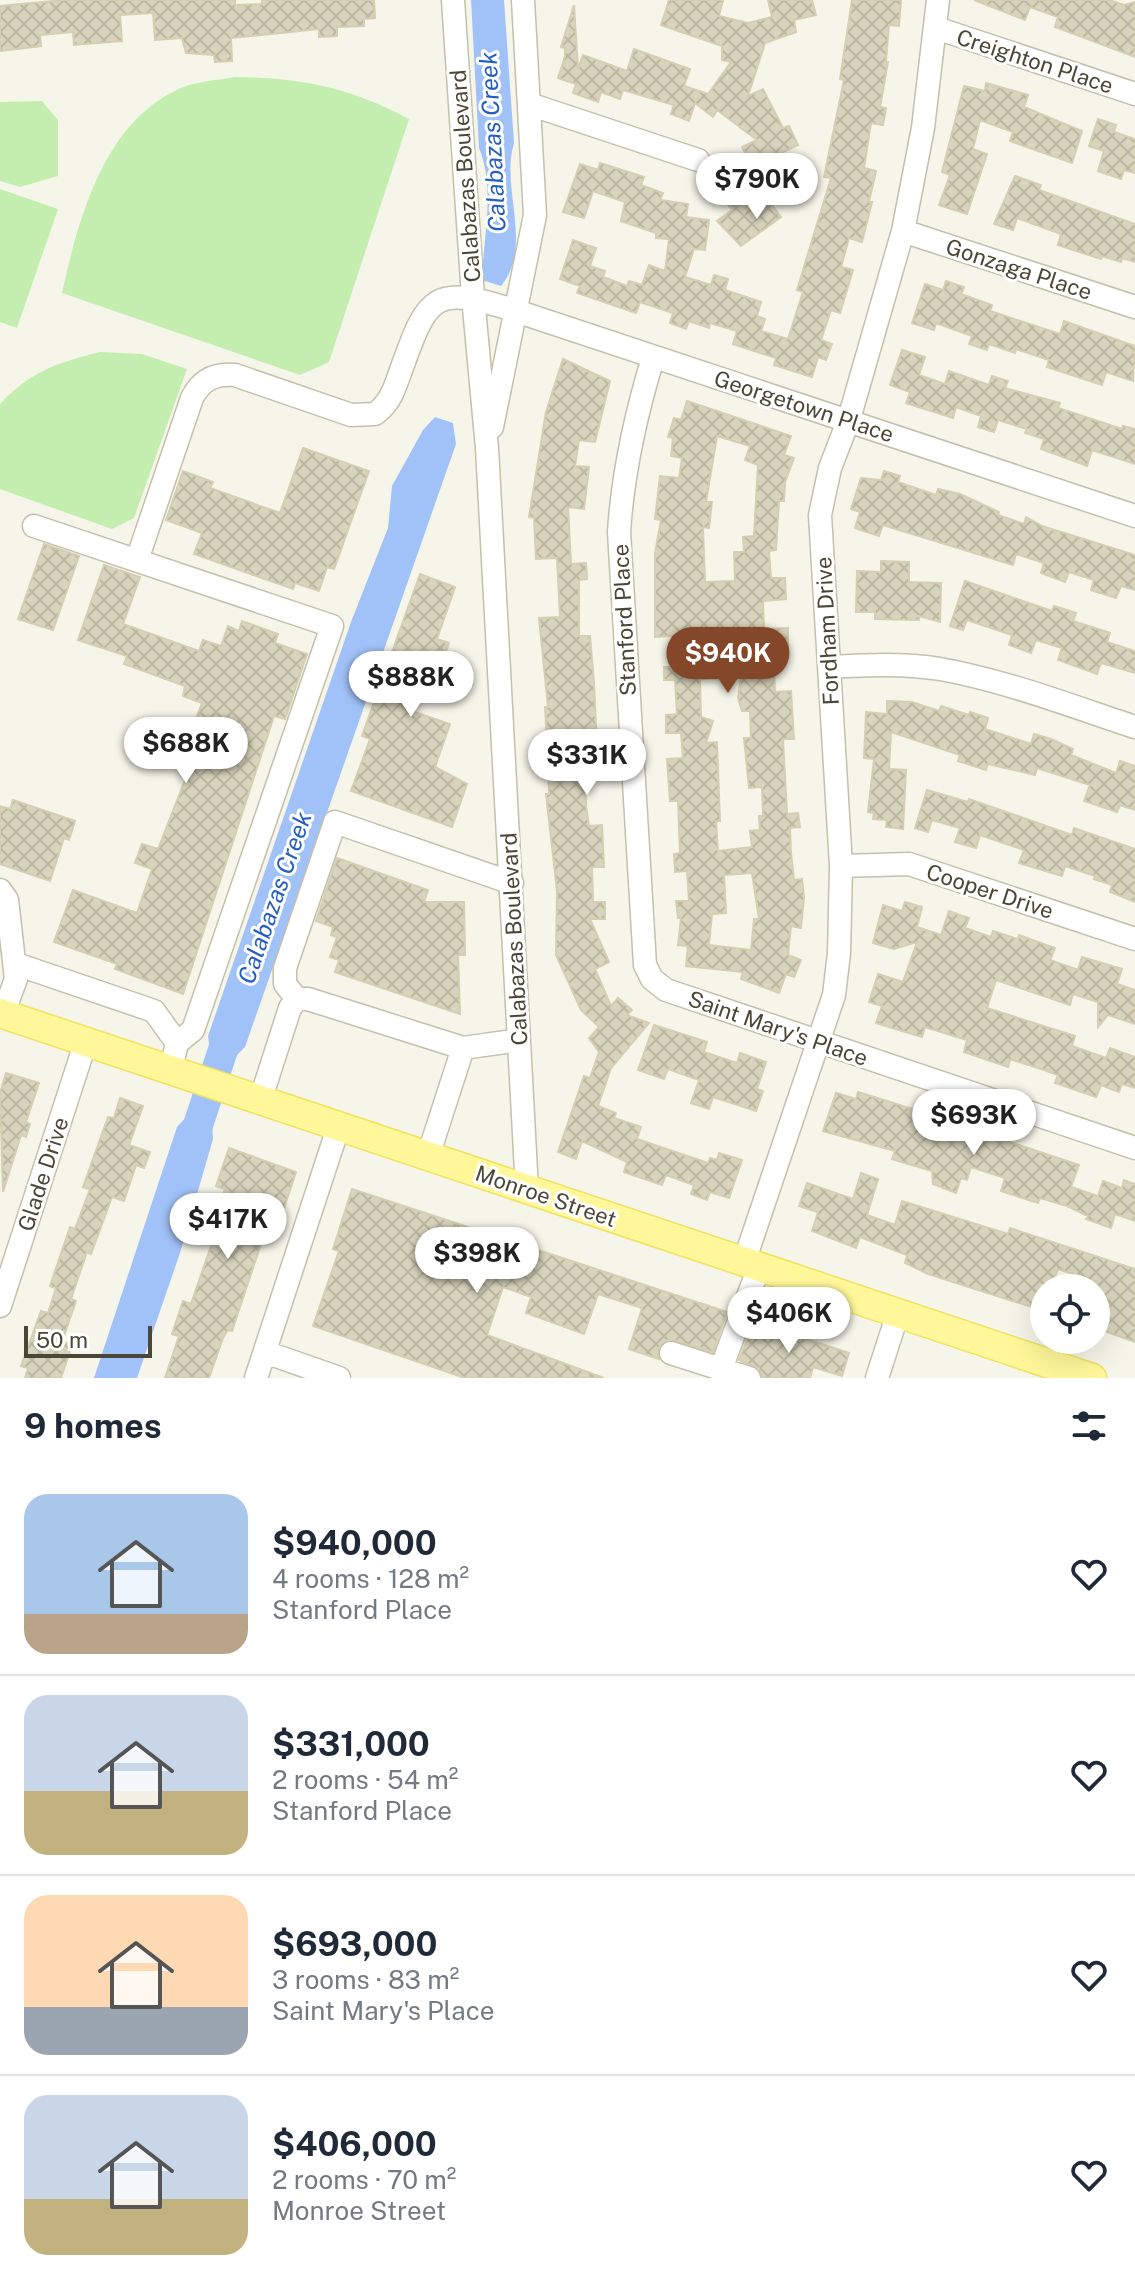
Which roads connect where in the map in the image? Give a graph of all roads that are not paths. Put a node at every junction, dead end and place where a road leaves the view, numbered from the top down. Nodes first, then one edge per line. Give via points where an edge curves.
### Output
1 (453, 0) edge
2 (523, 0) edge
3 (938, 0) edge
4 (936, 28) junction
5 (1135, 94) edge
6 (529, 104) junction
7 (698, 160) dead end
8 (903, 231) junction
9 (473, 297) junction
10 (1135, 307) edge
11 (516, 311) junction
12 (653, 358) junction
13 (849, 419) junction
14 (487, 448) junction
15 (1135, 516) edge
16 (34, 526) dead end
17 (137, 560) junction
18 (829, 667) junction
19 (1135, 727) edge
20 (841, 866) junction
21 (512, 883) junction
22 (0, 890) edge
23 (1135, 939) edge
24 (16, 964) junction
25 (652, 979) joint
26 (297, 999) junction
27 (4, 1005) edge
28 (519, 1040) junction
29 (86, 1041) junction
30 (819, 1041) junction
31 (463, 1048) junction
32 (174, 1056) junction
33 (260, 1101) junction
34 (339, 1125) junction
35 (1135, 1148) edge
36 (428, 1156) junction
37 (527, 1190) junction
38 (10, 1242) edge
39 (752, 1265) junction
40 (0, 1306) edge
41 (898, 1313) junction
42 (265, 1352) junction
43 (671, 1353) dead end
44 (721, 1369) junction
45 (256, 1378) edge
46 (339, 1378) edge
47 (749, 1378) edge
48 (877, 1378) edge
49 (1092, 1378) edge

1 - 9 street, Calabazas Boulevard
2 - 6 street, Calabazas Boulevard
3 - 4 street, Fordham Drive
4 - 5 street, Creighton Place
4 - 8 street, Fordham Drive
6 - 7 street
6 - 11 street, Calabazas Boulevard via 535,215
8 - 10 street, Gonzaga Place
8 - 13 street, Fordham Drive
9 - 11 street, Georgetown Place
9 - 14 street, Calabazas Boulevard
9 - 17 street via 440,300 423,314 392,397 375,414 351,415 235,375 223,373 203,382 192,398
11 - 12 street, Georgetown Place
11 - 14 street, Calabazas Boulevard
12 - 13 street, Georgetown Place
12 - 25 street, Stanford Place via 632,426 619,532 645,965
13 - 15 street, Georgetown Place
13 - 18 street, Fordham Drive via 830,468 820,515
14 - 21 street, Calabazas Boulevard
16 - 17 street
17 - 32 street via 332,626 193,1030
18 - 19 street via 887,664 937,669 994,681
18 - 20 street, Fordham Drive
20 - 23 street, Cooper Drive via 909,864
20 - 30 street, Fordham Drive via 836,981
21 - 26 street via 335,822 285,968 285,984
21 - 28 street, Calabazas Boulevard
22 - 24 street via 7,900
24 - 27 street via 16,979
24 - 32 street via 154,1011
25 - 30 street, Saint Mary's Place via 666,990
26 - 31 street
26 - 33 street
27 - 29 main road, Monroe Street
28 - 31 street
28 - 37 street, Calabazas Boulevard
29 - 32 main road, Monroe Street
29 - 38 street, Glade Drive
30 - 35 street, Saint Mary's Place
30 - 39 street, Fordham Drive
31 - 36 street
32 - 33 main road, Monroe Street via 211,1084
33 - 34 main road, Monroe Street
34 - 36 main road, Monroe Street
34 - 42 street
36 - 37 main road, Monroe Street
37 - 39 main road, Monroe Street
38 - 40 street, Glade Drive
39 - 41 main road, Monroe Street
39 - 44 street, Fordham Drive
41 - 48 street
41 - 49 main road, Monroe Street
42 - 45 street
42 - 46 street
43 - 44 street
44 - 47 street

